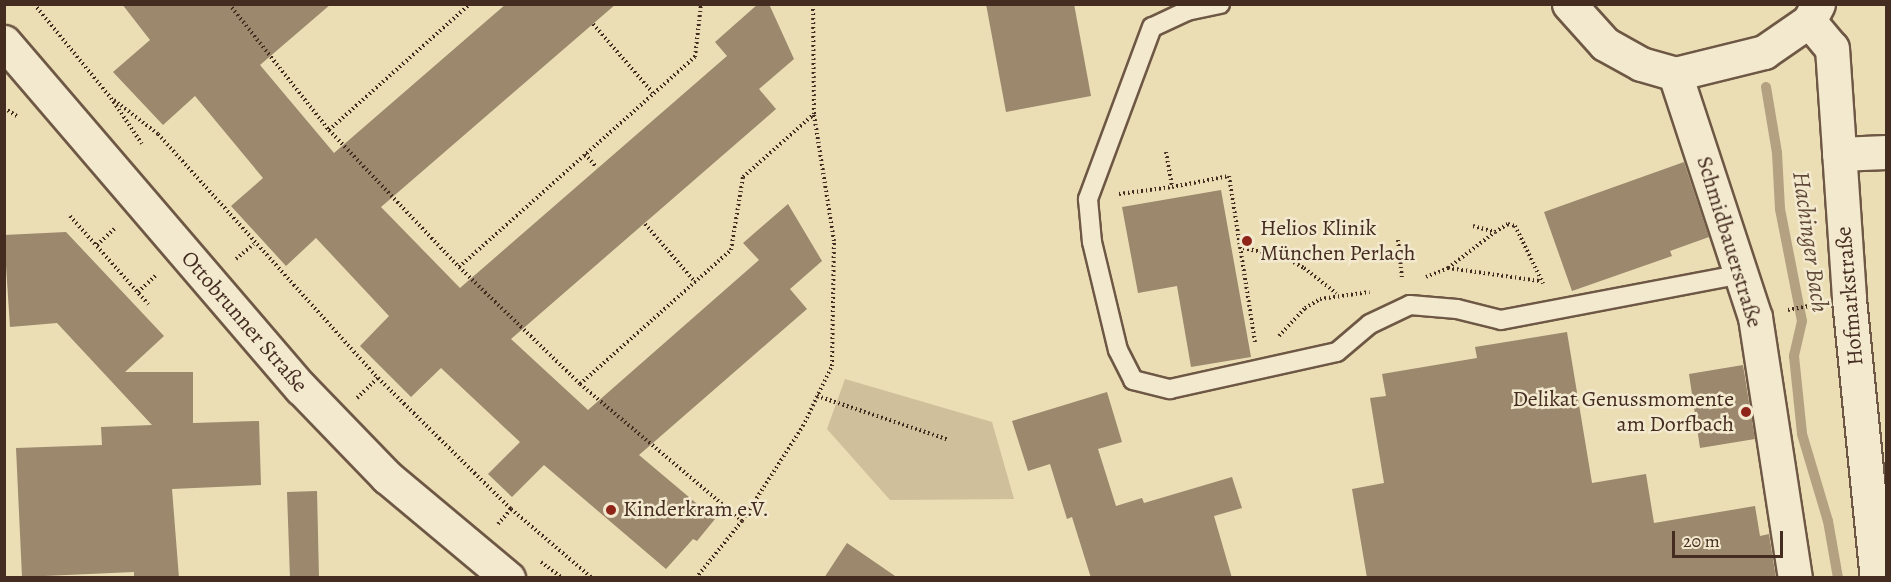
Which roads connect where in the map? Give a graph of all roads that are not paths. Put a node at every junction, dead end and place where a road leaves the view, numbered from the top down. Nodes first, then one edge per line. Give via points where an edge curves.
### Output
1 (1220, 4) edge
2 (1569, 4) edge
3 (1814, 13) edge
4 (4, 42) edge
5 (1675, 74) junction
6 (1887, 152) edge
7 (1839, 154) junction
8 (1743, 274) junction
9 (508, 578) edge
10 (1795, 578) edge
11 (1877, 578) edge

1 - 8 lane via 1187,11 1152,27 1138,54 1088,199 1092,242 1118,350 1133,380 1170,389 1337,352 1370,324 1410,305 1457,309 1501,320
2 - 5 street via 1605,44 1641,64
3 - 5 street, Hofmarkstraße via 1764,52
3 - 7 street, Hofmarkstraße via 1832,48
4 - 9 street, Ottobrunner Straße via 301,388 387,477
5 - 8 street, Schmidbauerstraße
6 - 7 street
7 - 11 street, Hofmarkstraße
8 - 10 street, Schmidbauerstraße via 1755,317

